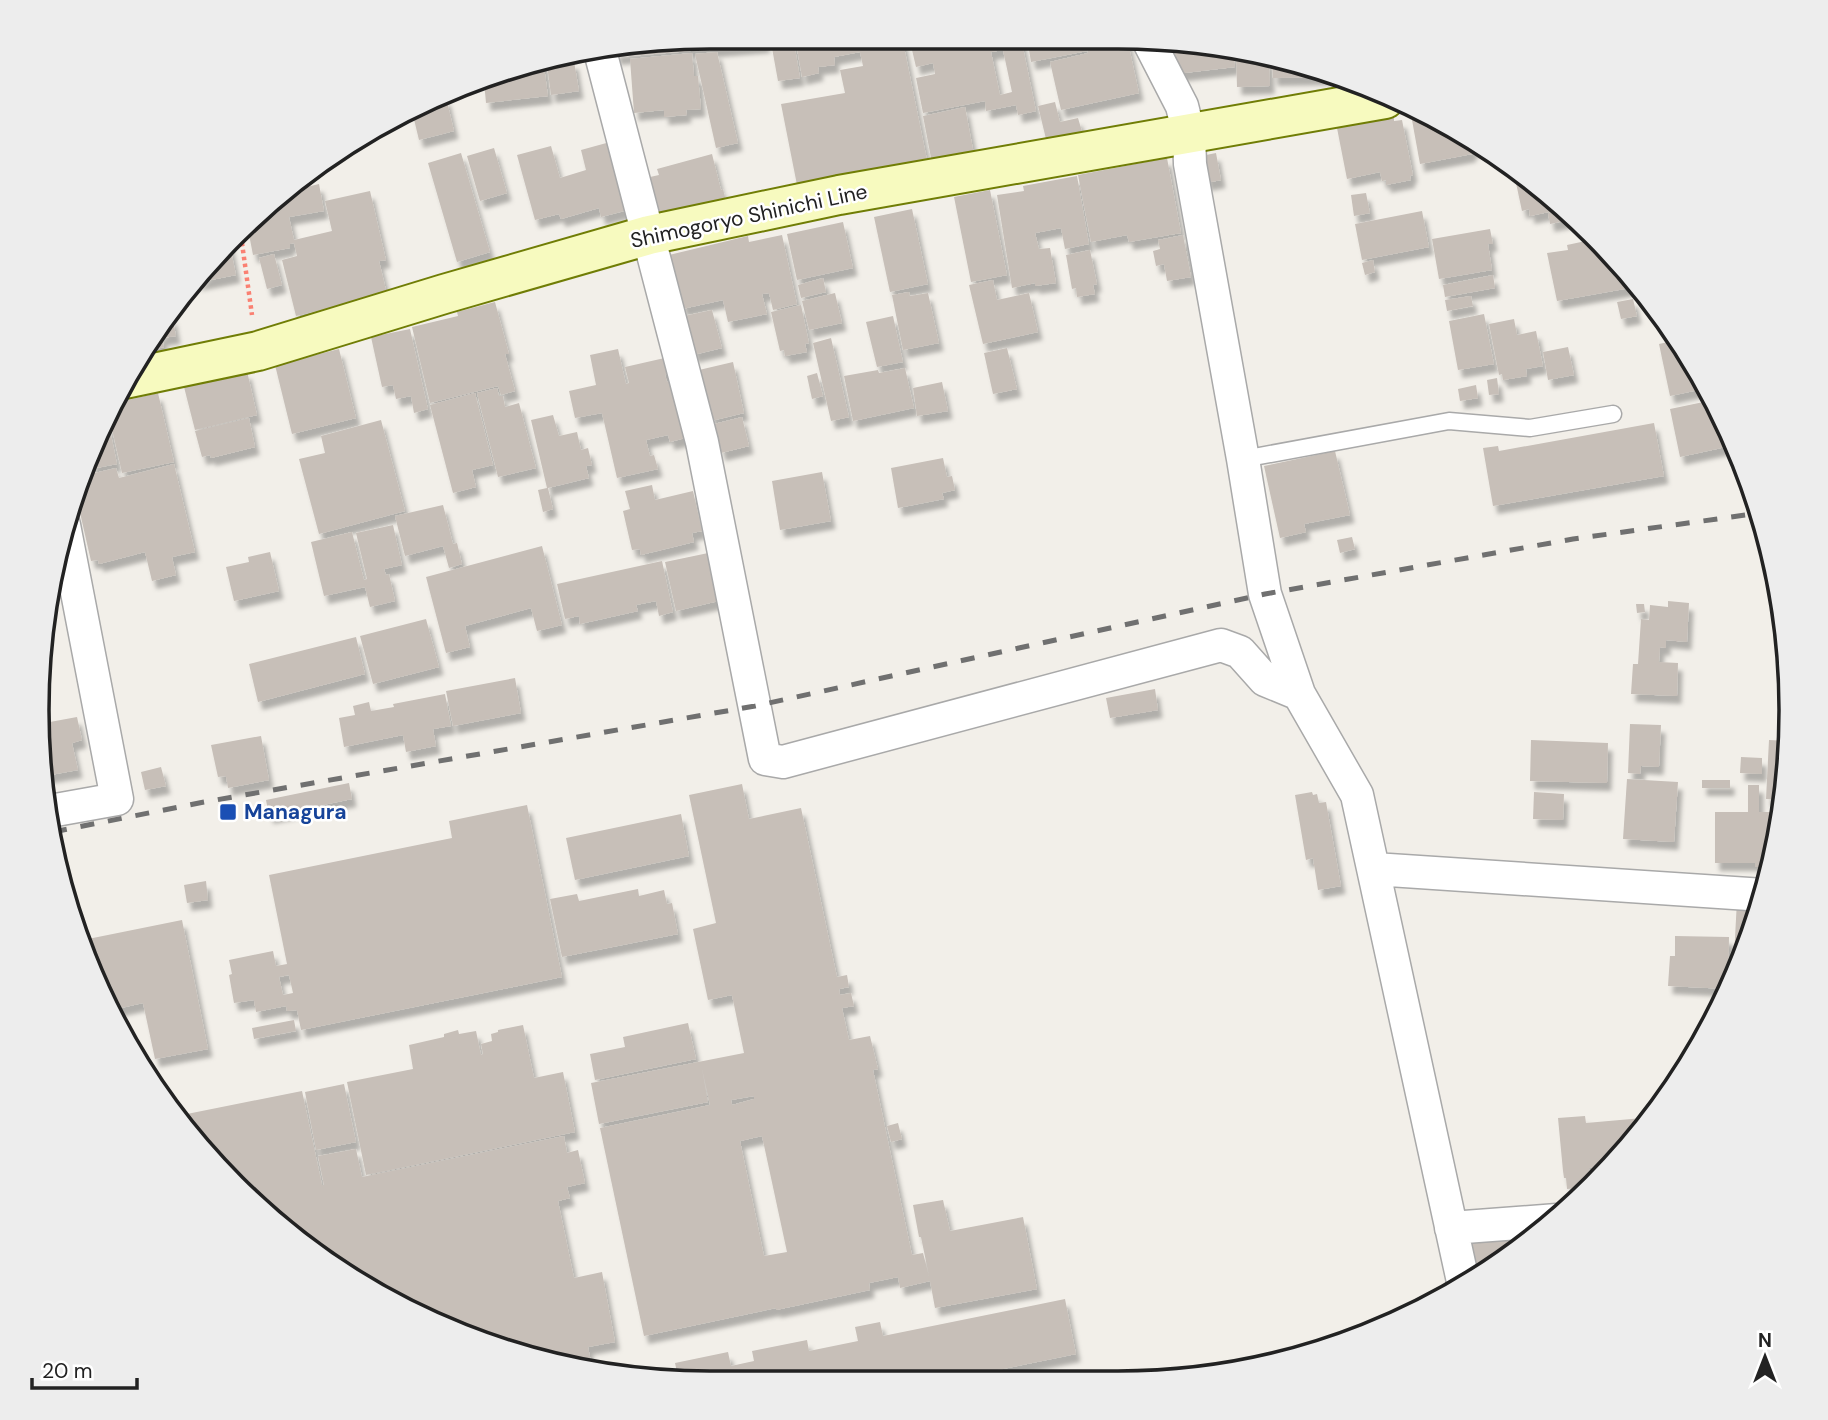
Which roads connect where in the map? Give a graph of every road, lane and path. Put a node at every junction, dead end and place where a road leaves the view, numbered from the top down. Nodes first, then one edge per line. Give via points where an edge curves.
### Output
1 (1153, 50) edge
2 (602, 59) edge
3 (1375, 101) edge
4 (1189, 134) junction
5 (649, 235) junction
6 (242, 244) edge
7 (258, 351) junction
8 (140, 376) edge
9 (1613, 414) dead end
10 (1243, 459) junction
11 (69, 551) edge
12 (1299, 694) junction
13 (57, 810) edge
14 (1374, 869) junction
15 (1752, 894) edge
16 (1536, 1222) edge
17 (1451, 1228) junction
18 (1461, 1274) edge

1 - 4 street via 1182,106
2 - 5 street
3 - 4 main road, Shimogoryo Shinichi Line
4 - 5 main road, Shimogoryo Shinichi Line via 839,195
4 - 10 street via 1190,164
5 - 7 main road, Shimogoryo Shinichi Line
5 - 12 street via 702,442 765,759 783,762 1221,645 1240,652 1265,680
6 - 7 path
7 - 8 main road, Shimogoryo Shinichi Line
9 - 10 lane via 1530,428 1449,421
10 - 12 street via 1265,594
11 - 13 street via 117,799
12 - 14 street via 1357,795
14 - 15 street
14 - 17 street
16 - 17 street
17 - 18 street

